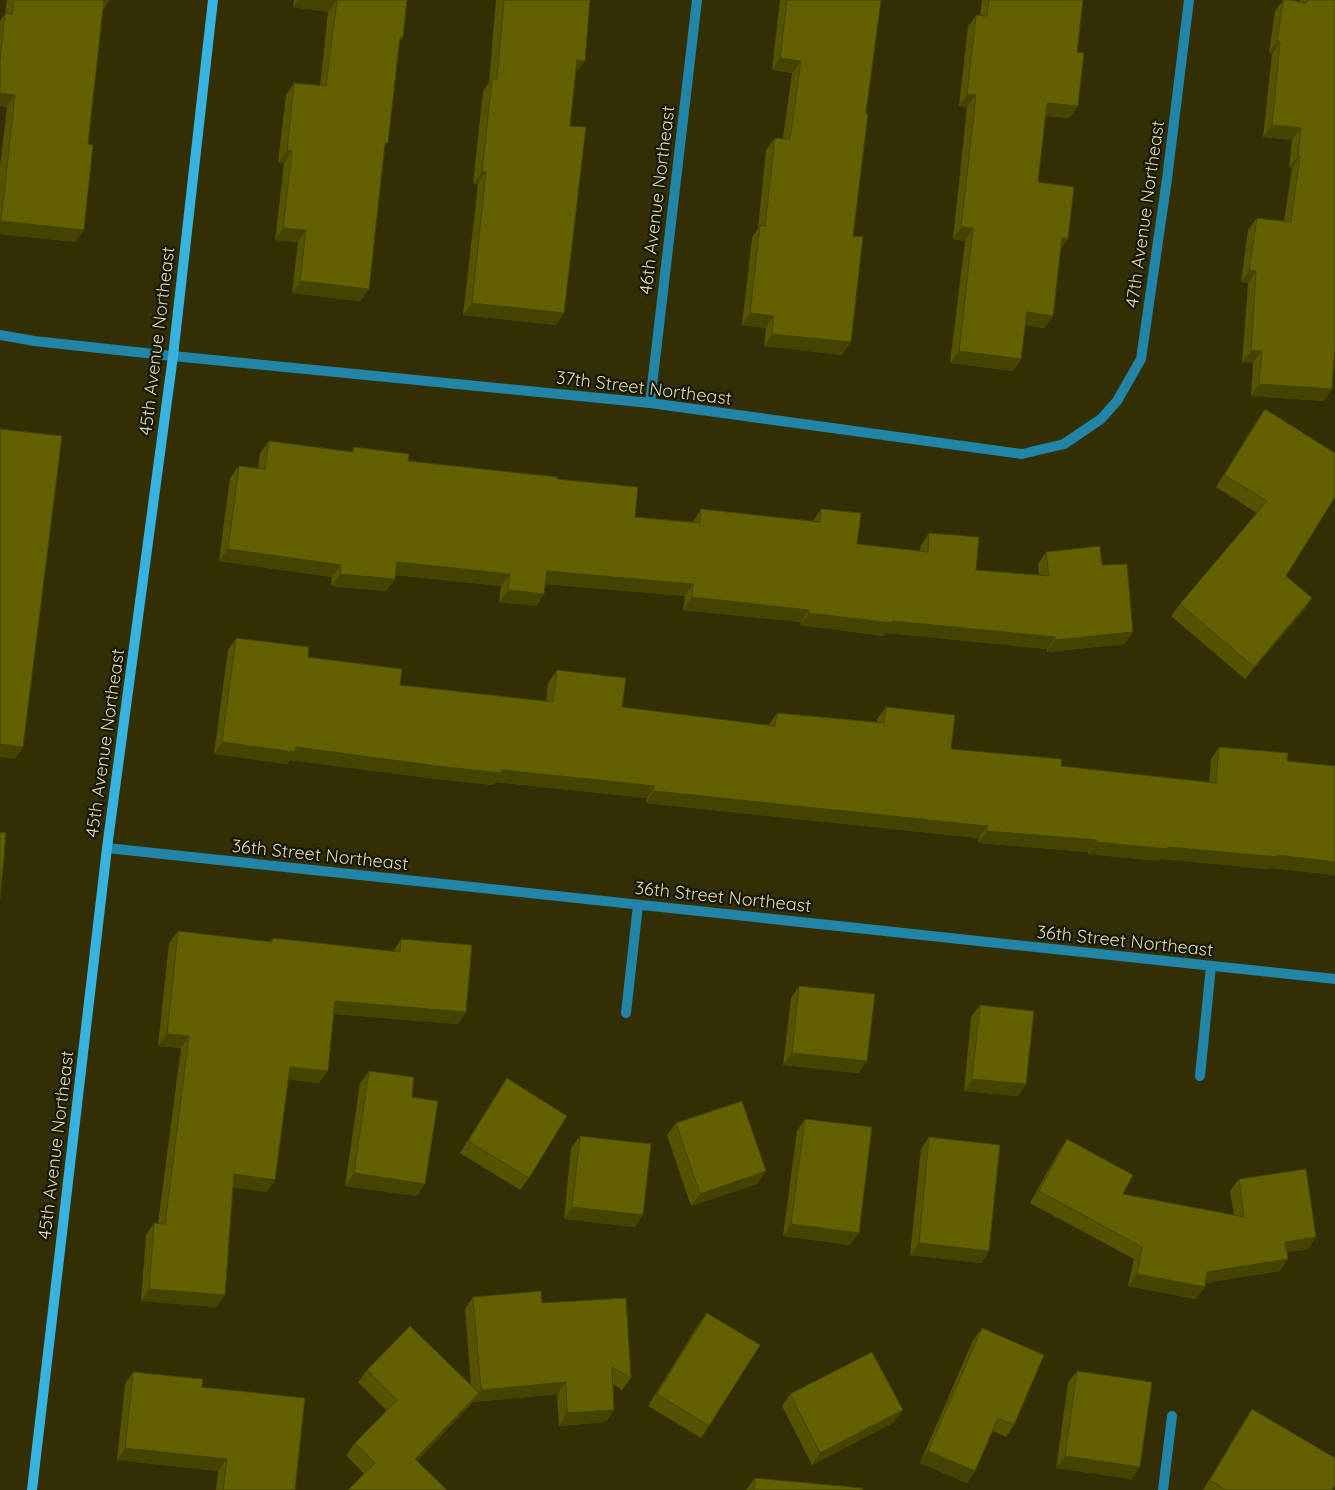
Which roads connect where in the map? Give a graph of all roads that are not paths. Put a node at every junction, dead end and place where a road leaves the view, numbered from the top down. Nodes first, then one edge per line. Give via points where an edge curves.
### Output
1 (213, 0) edge
2 (697, 0) edge
3 (1189, 0) edge
4 (0, 335) edge
5 (173, 356) junction
6 (650, 403) junction
7 (1101, 419) joint
8 (107, 848) junction
9 (638, 905) junction
10 (1211, 966) junction
11 (1335, 980) edge
12 (626, 1013) dead end
13 (1200, 1076) dead end
14 (1172, 1416) dead end
15 (32, 1490) edge
16 (1163, 1490) edge

1 - 5 street, 45th Avenue Northeast
2 - 6 street, 46th Avenue Northeast
3 - 7 street, 47th Avenue Northeast via 1141,359 1117,400
4 - 5 street, 37th Street Northeast
5 - 6 street, 37th Street Northeast
5 - 8 street, 45th Avenue Northeast
6 - 7 street, 37th Street Northeast via 1022,454 1064,444
8 - 9 street, 36th Street Northeast
8 - 15 street, 45th Avenue Northeast
9 - 10 street, 36th Street Northeast
9 - 12 street
10 - 11 street, 36th Street Northeast
10 - 13 street
14 - 16 street

